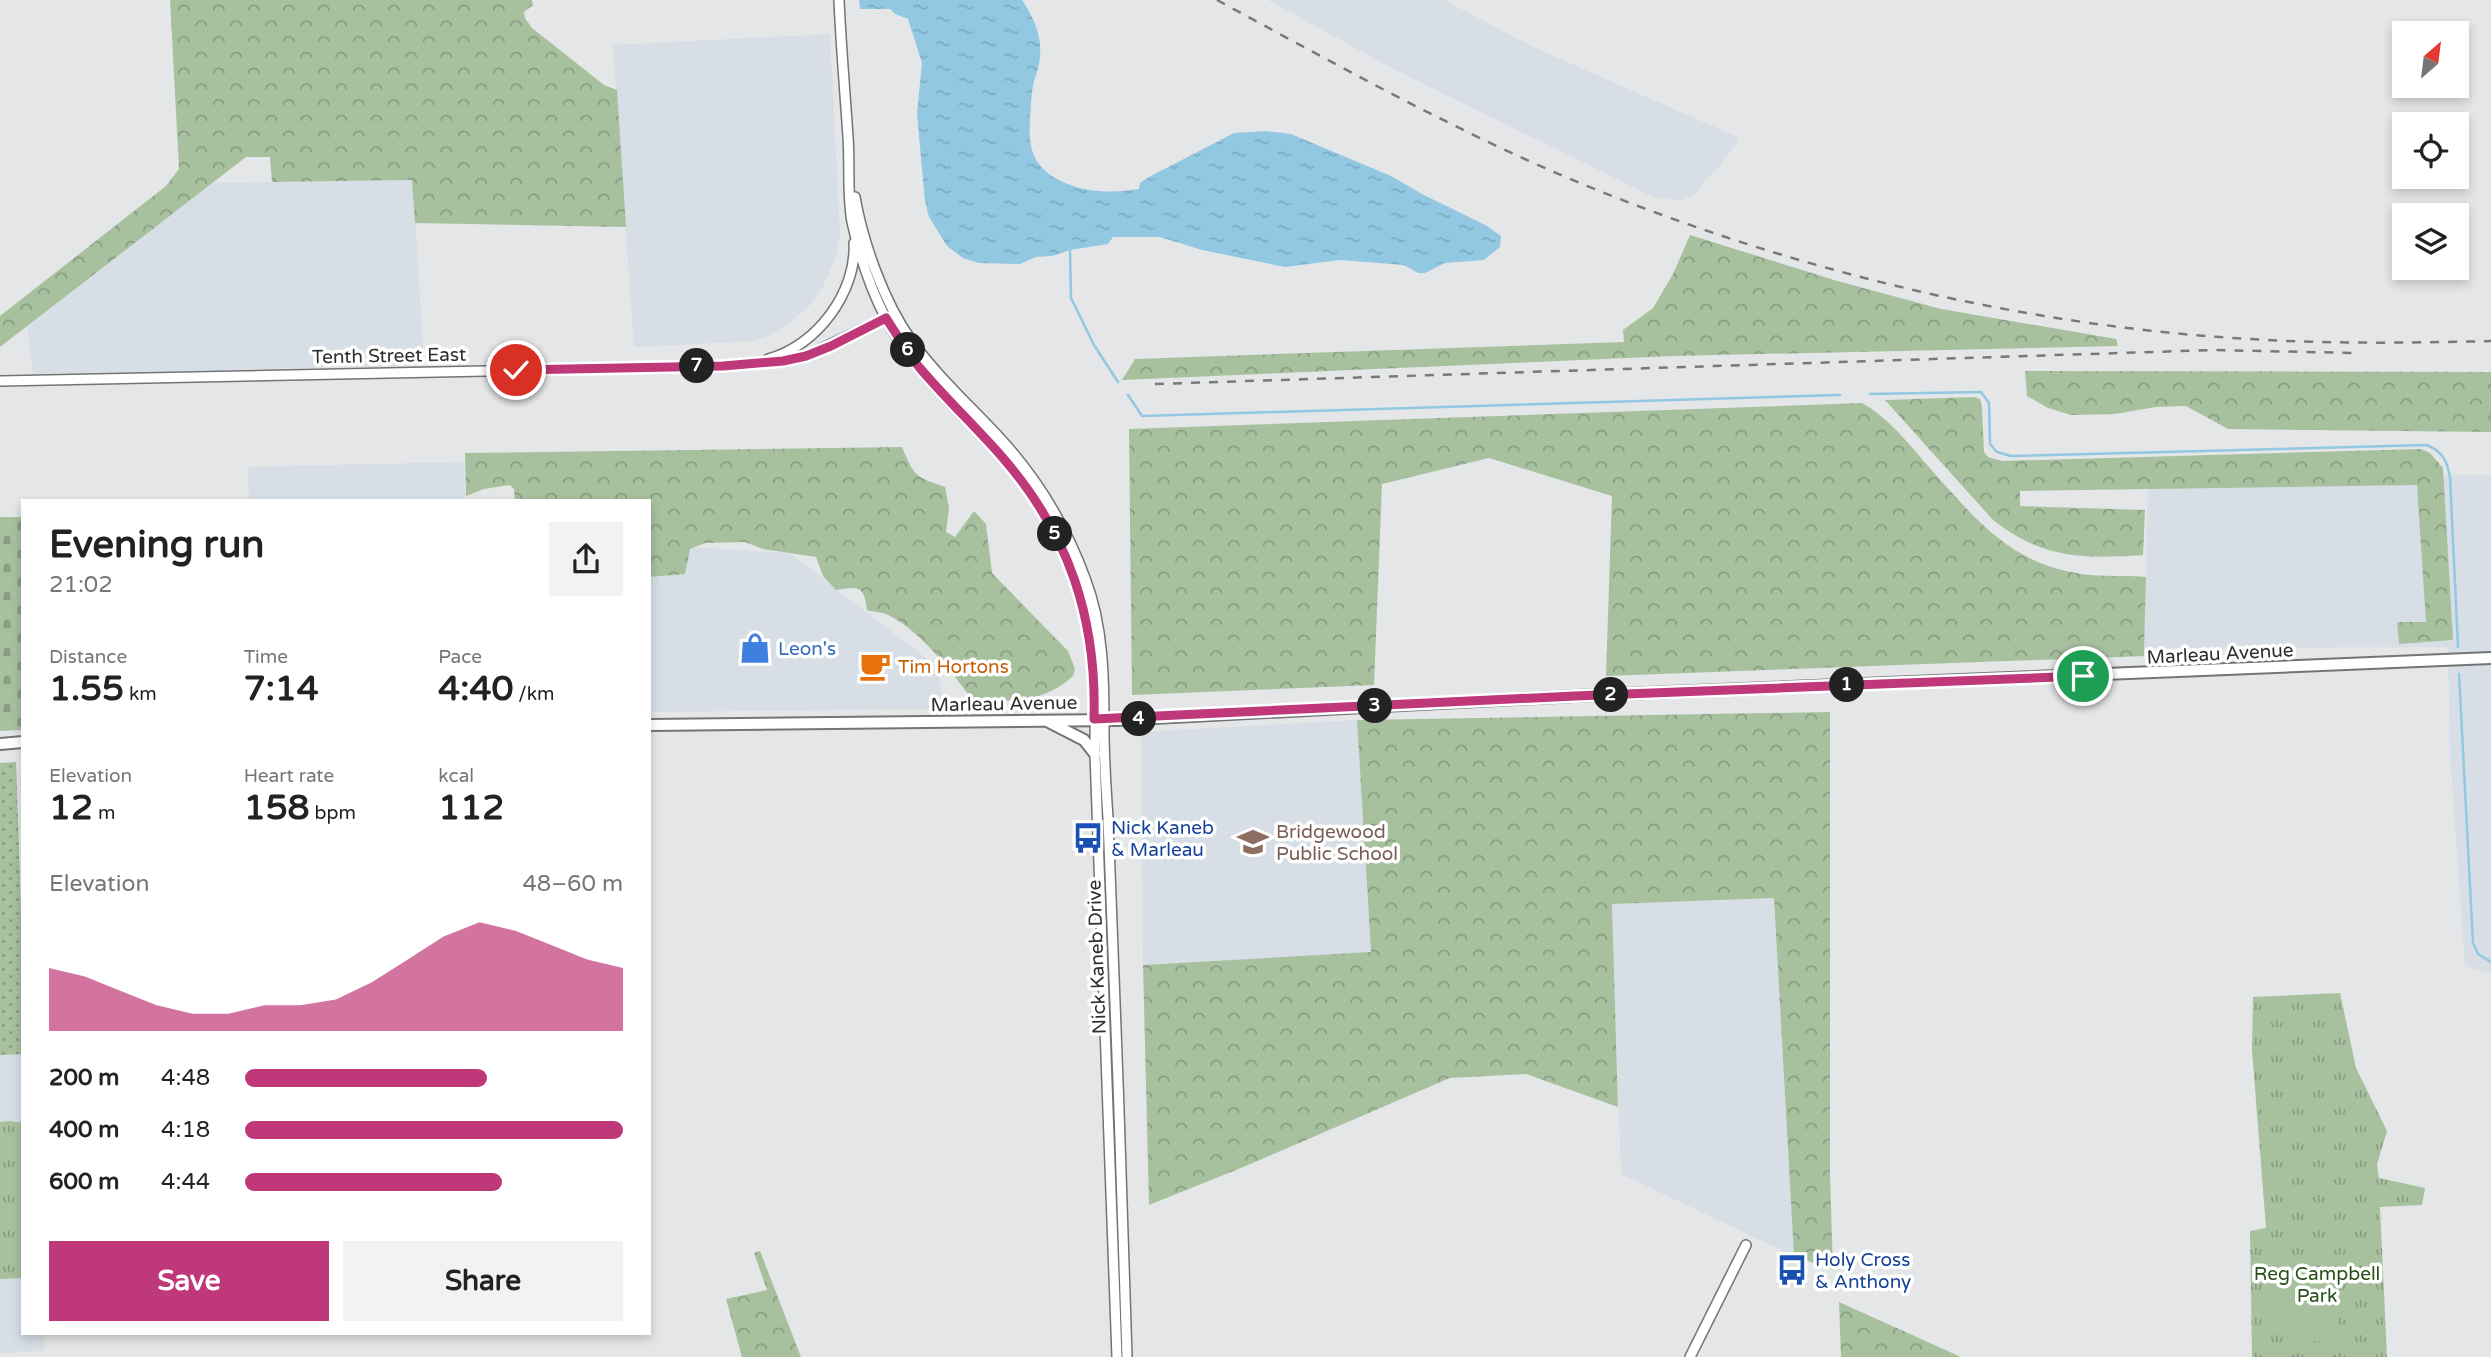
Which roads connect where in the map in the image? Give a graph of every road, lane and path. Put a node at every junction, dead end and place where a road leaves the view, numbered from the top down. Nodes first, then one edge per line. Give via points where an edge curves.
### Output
1 (839, 0) edge
2 (850, 168) junction
3 (852, 220) junction
4 (890, 316) junction
5 (748, 363) junction
6 (0, 382) edge
7 (2491, 658) edge
8 (1099, 719) junction
9 (1046, 721) junction
10 (651, 725) edge
11 (21, 742) edge
12 (0, 744) edge
13 (1096, 754) junction
14 (1746, 1245) dead end
15 (1117, 1357) edge
16 (1128, 1357) edge
17 (1690, 1357) edge

1 - 2 street, Nick Kaneb Drive
2 - 3 street, Nick Kaneb Drive
2 - 4 street, Nick Kaneb Drive
3 - 4 street, Nick Kaneb Drive via 865,269
3 - 5 street via 854,252 848,281 830,315 796,346 774,358
4 - 5 street, Tenth Street East via 806,356
4 - 8 street, Nick Kaneb Drive via 918,366 1003,457 1051,526 1082,601
5 - 6 street, Tenth Street East
7 - 8 main road, Marleau Avenue
8 - 9 main road, Marleau Avenue
8 - 13 street, Nick Kaneb Drive
8 - 16 street, Nick Kaneb Drive
9 - 10 main road, Marleau Avenue
9 - 13 main road via 1084,740
11 - 12 main road
13 - 15 street, Nick Kaneb Drive
14 - 17 street

